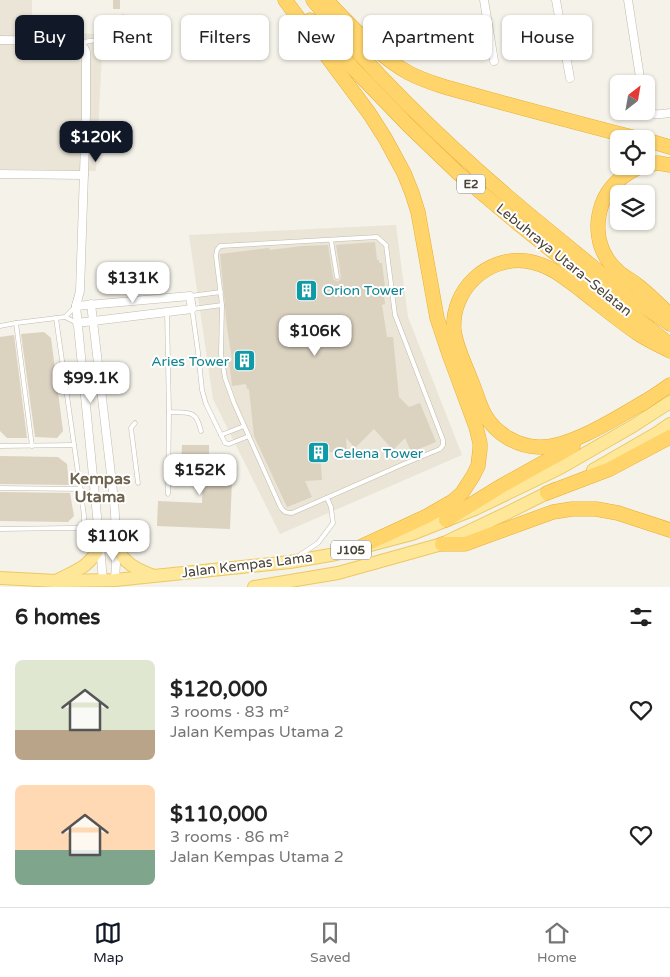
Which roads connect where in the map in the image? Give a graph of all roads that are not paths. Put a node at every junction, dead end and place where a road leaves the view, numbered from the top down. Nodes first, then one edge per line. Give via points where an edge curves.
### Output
1 (285, 0) edge
2 (294, 0) edge
3 (313, 0) edge
4 (326, 0) edge
5 (484, 0) edge
6 (556, 0) edge
7 (628, 0) edge
8 (0, 40) edge
9 (15, 40) edge
10 (84, 49) edge
11 (494, 61) dead end
12 (640, 75) edge
13 (570, 78) dead end
14 (670, 113) edge
15 (655, 115) edge
16 (610, 131) edge
17 (655, 143) edge
18 (670, 147) edge
19 (655, 164) edge
20 (670, 165) edge
21 (0, 174) edge
22 (84, 175) junction
23 (624, 175) edge
24 (331, 240) junction
25 (337, 277) dead end
26 (80, 291) junction
27 (221, 292) junction
28 (190, 296) junction
29 (91, 304) junction
30 (222, 305) junction
31 (76, 306) junction
32 (192, 309) junction
33 (167, 312) junction
34 (670, 315) edge
35 (65, 317) junction
36 (56, 318) junction
37 (93, 321) junction
38 (16, 323) junction
39 (77, 323) junction
40 (670, 324) edge
41 (0, 326) edge
42 (670, 346) edge
43 (670, 351) edge
44 (670, 385) edge
45 (649, 400) junction
46 (670, 402) edge
47 (169, 412) junction
48 (135, 423) dead end
49 (670, 424) edge
50 (244, 426) junction
51 (201, 431) dead end
52 (222, 435) junction
53 (248, 436) junction
54 (670, 437) edge
55 (74, 445) junction
56 (0, 446) edge
57 (32, 446) junction
58 (138, 483) dead end
59 (0, 488) edge
60 (80, 489) junction
61 (547, 493) junction
62 (168, 494) dead end
63 (327, 498) junction
64 (446, 520) junction
65 (0, 529) edge
66 (670, 530) edge
67 (442, 544) junction
68 (100, 546) junction
69 (117, 546) junction
70 (360, 547) junction
71 (290, 562) junction
72 (156, 576) junction
73 (0, 578) edge
74 (56, 581) junction
75 (109, 584) edge
76 (254, 587) edge

1 - 70 highway via 369,113 404,173 418,212 437,318 480,442 478,466 462,493 453,501
2 - 42 highway, Lebuhraya Utara–Selatan / E2 via 351,66 458,173
3 - 40 highway, Lebuhraya Utara–Selatan / E2 via 400,98 454,150 627,295
4 - 16 highway via 388,59 422,79
5 - 11 street
6 - 13 street
7 - 12 street
8 - 9 street
10 - 22 street
14 - 15 street
17 - 18 highway
19 - 20 highway
21 - 22 street
22 - 26 street
23 - 34 highway via 612,186 599,213 600,247 619,272
24 - 25 lane
24 - 27 lane via 220,246 216,256
24 - 63 lane via 377,237 386,245 394,315 443,443 440,449
26 - 29 street
26 - 31 street
27 - 28 lane
27 - 30 lane
28 - 29 street
28 - 32 street
29 - 31 street
29 - 37 street
30 - 32 lane
30 - 50 lane via 221,354 225,378
31 - 35 lane
31 - 39 street
32 - 33 street
32 - 52 lane via 202,390
33 - 37 street
33 - 47 lane
35 - 36 lane
35 - 39 lane
36 - 38 lane
36 - 55 lane
37 - 39 street
37 - 69 street
38 - 41 lane
38 - 57 lane
39 - 68 street
43 - 45 highway via 638,334 541,264 526,261 500,263 475,277 458,302 454,329 456,342 485,415 510,439 523,445 552,447 582,436
44 - 45 highway
45 - 64 highway
46 - 64 main road, Jalan Kempas Lama / J105 via 560,468
47 - 51 lane via 194,415
47 - 62 lane
48 - 58 lane via 131,428
49 - 61 main road, Jalan Kempas Lama / J105 via 606,463
50 - 52 lane
50 - 53 lane
52 - 53 lane via 228,444
53 - 63 lane via 282,511 292,513
54 - 61 highway via 610,469
55 - 57 lane
55 - 60 lane
56 - 57 lane
59 - 60 lane
60 - 65 lane via 84,523 79,528
61 - 67 main road, Jalan Kempas Lama / J105
63 - 71 lane via 333,523 318,543
64 - 70 main road, Jalan Kempas Lama / J105 via 412,534
66 - 67 highway via 618,513 596,509 572,510 553,512 465,544
67 - 76 main road, Jalan Kempas Lama / J105 via 338,573
68 - 74 main road via 85,566
68 - 75 street
69 - 72 main road via 128,563
69 - 75 street
70 - 71 main road, Jalan Kempas Lama / J105
71 - 72 main road, Jalan Kempas Lama / J105
72 - 75 main road, Jalan Kempas Lama / J105
73 - 74 main road, Jalan Kempas Lama / J105
74 - 75 main road, Jalan Kempas Lama / J105

